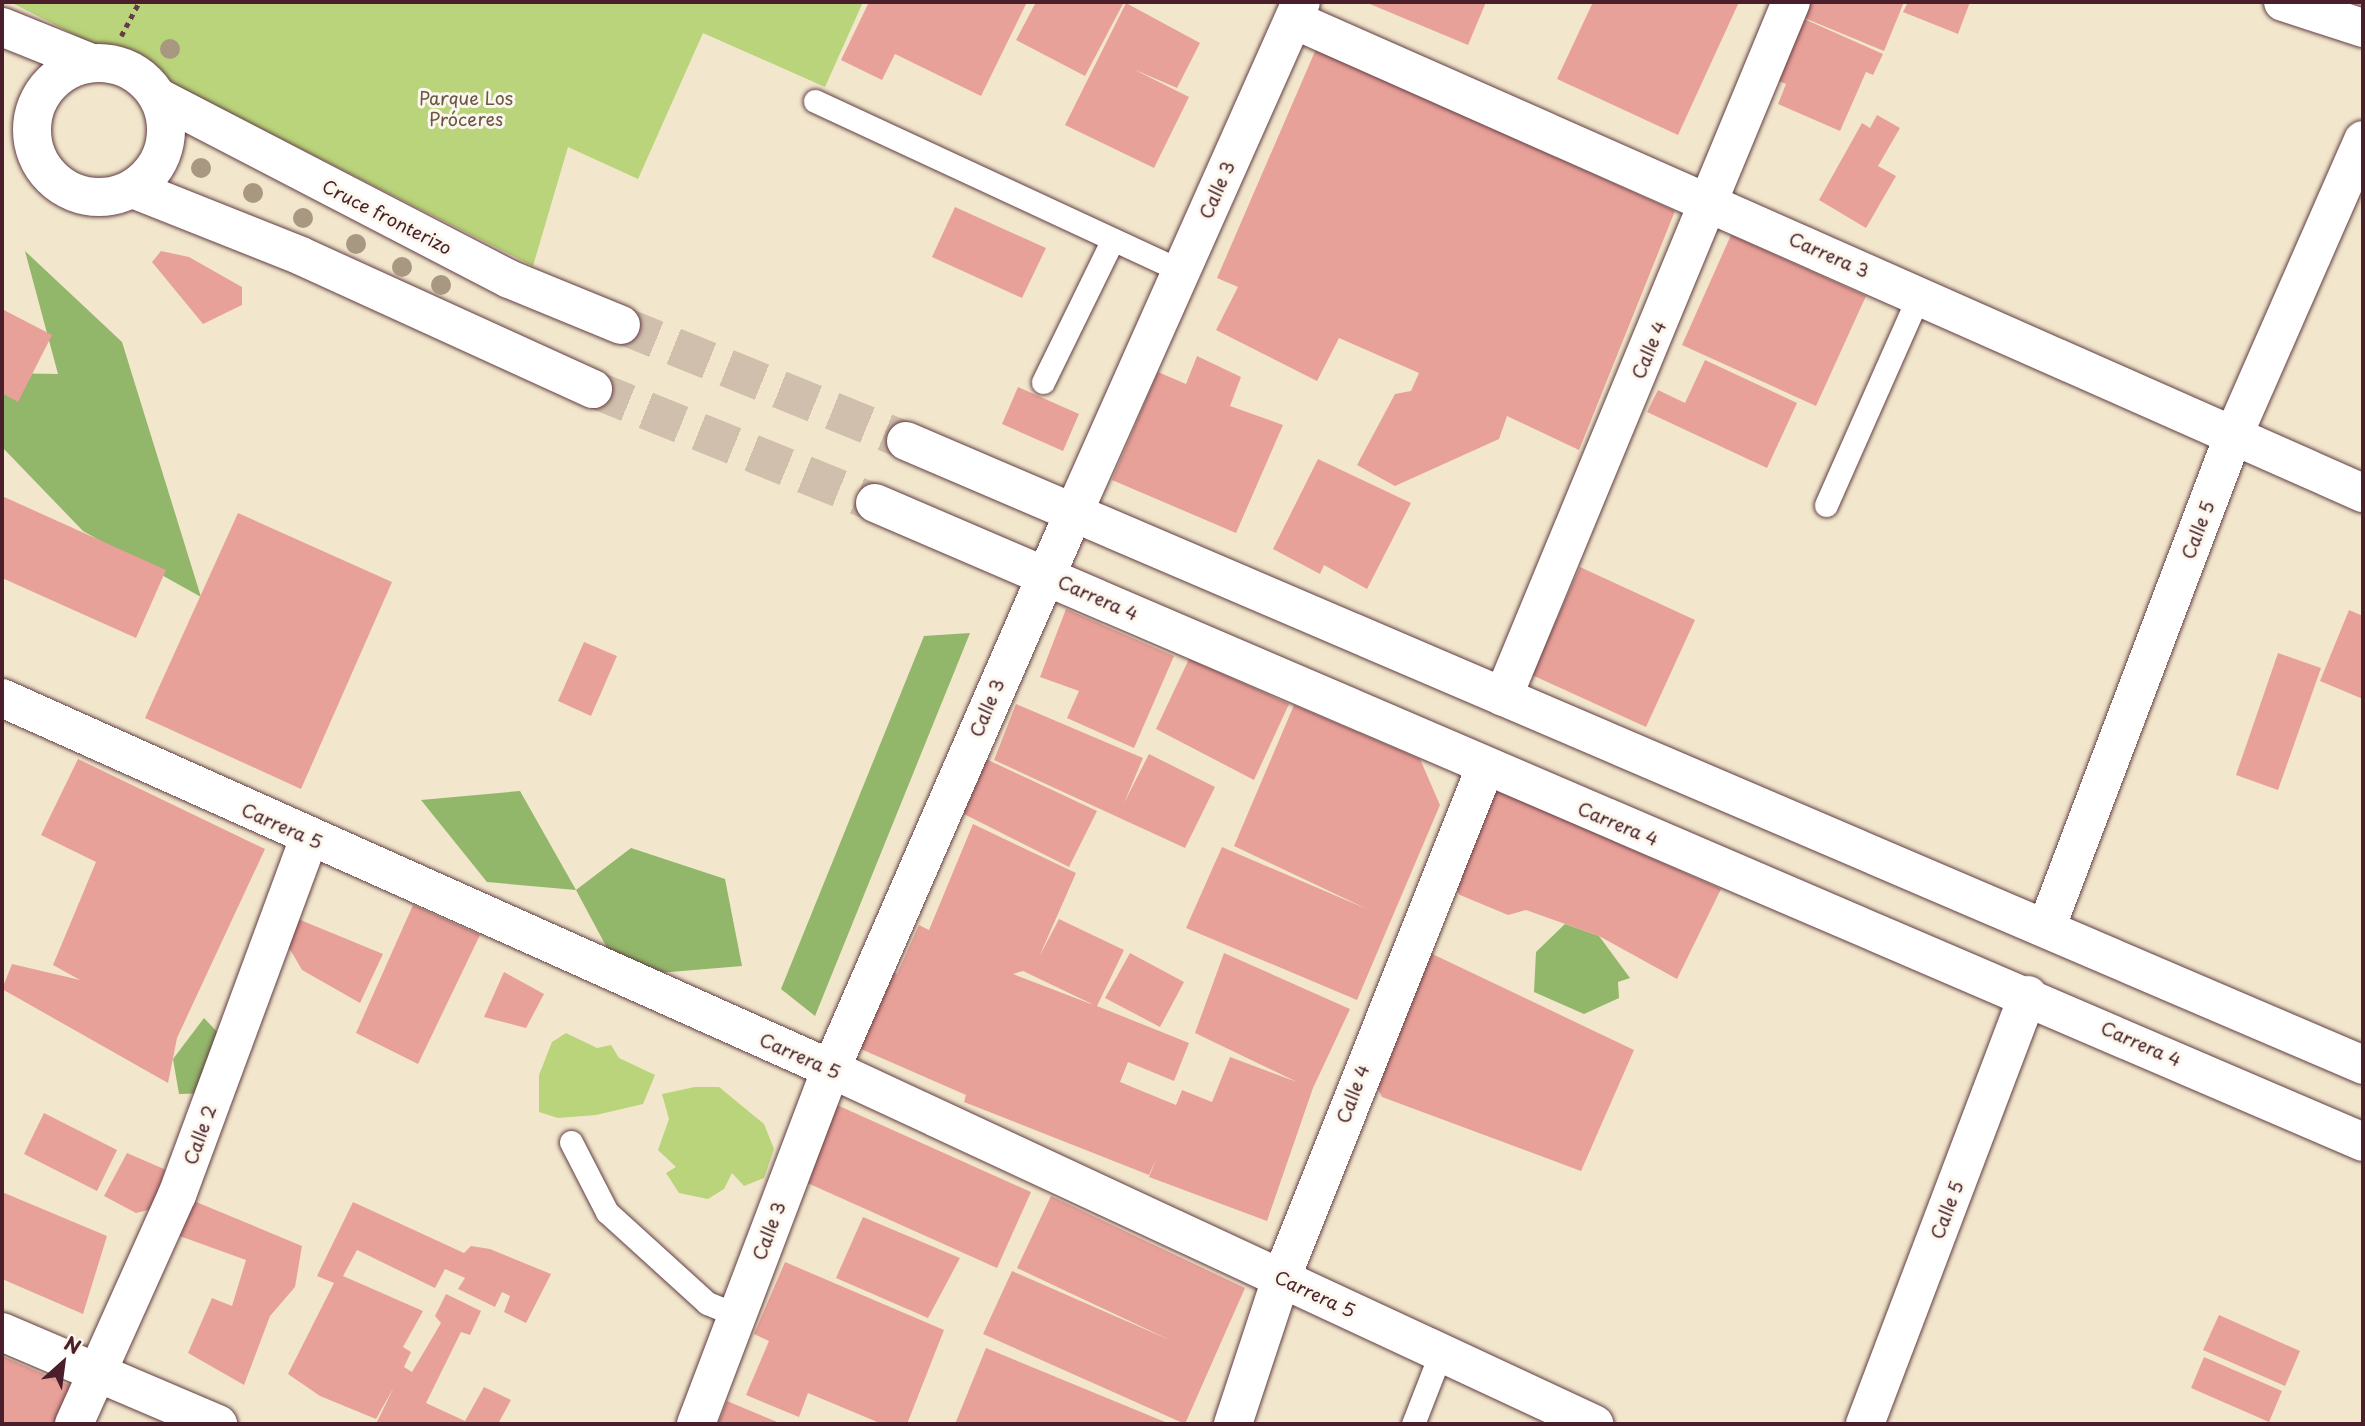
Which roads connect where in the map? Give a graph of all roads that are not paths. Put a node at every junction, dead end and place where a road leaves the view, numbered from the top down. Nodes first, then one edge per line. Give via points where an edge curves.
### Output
1 (1791, 2) edge
2 (2283, 2) edge
3 (1298, 11) edge
4 (2, 27) edge
5 (2363, 28) edge
6 (89, 62) junction
7 (158, 96) junction
8 (815, 101) dead end
9 (2, 140) edge
10 (2363, 140) edge
11 (38, 160) junction
12 (133, 189) junction
13 (1711, 203) junction
14 (1112, 241) junction
15 (1181, 271) junction
16 (1919, 295) junction
17 (621, 325) tunnel mouth
18 (1043, 382) dead end
19 (593, 389) tunnel mouth
20 (2234, 434) junction
21 (906, 441) tunnel mouth
22 (2363, 493) edge
23 (875, 503) tunnel mouth
24 (1826, 505) dead end
25 (1073, 514) junction
26 (1045, 575) junction
27 (1503, 697) junction
28 (2, 698) edge
29 (1485, 768) junction
30 (309, 838) junction
31 (2047, 926) junction
32 (2028, 995) junction
33 (2363, 1065) edge
34 (831, 1069) junction
35 (571, 1142) dead end
36 (2363, 1142) edge
37 (1281, 1279) junction
38 (737, 1315) junction
39 (2, 1332) edge
40 (1441, 1352) junction
41 (100, 1376) junction
42 (74, 1424) edge
43 (218, 1424) edge
44 (696, 1424) edge
45 (1233, 1424) edge
46 (1413, 1424) edge
47 (1594, 1424) edge
48 (1865, 1424) edge

1 - 13 main road, Calle 4
2 - 5 main road
3 - 13 main road, Carrera 3
3 - 15 main road, Calle 3
4 - 6 main road, Cruce fronterizo
6 - 7 main road, Cruce fronterizo via 129,69
6 - 11 main road via 69,69 38,98 32,139
7 - 12 main road via 165,148
7 - 17 main road, Cruce fronterizo via 509,279
8 - 14 lane
9 - 11 main road
10 - 20 main road, Calle 5
11 - 12 main road via 71,191 92,197
12 - 19 main road via 301,256
13 - 16 main road, Carrera 3
13 - 27 main road, Calle 4
14 - 15 lane
14 - 18 lane
15 - 25 main road, Calle 3
16 - 20 main road, Carrera 3
16 - 24 lane
20 - 22 main road, Carrera 3
20 - 31 main road, Calle 5
21 - 25 main road
23 - 26 main road, Carrera 4
25 - 26 main road, Calle 3
25 - 27 main road
26 - 29 main road, Carrera 4
26 - 34 main road, Calle 3
27 - 31 main road
28 - 30 main road, Carrera 5
29 - 32 main road, Carrera 4
29 - 37 main road, Calle 4
30 - 34 main road, Carrera 5
30 - 41 main road, Calle 2 via 177,1195
31 - 33 main road
32 - 36 main road, Carrera 4
32 - 48 main road, Calle 5
34 - 37 main road, Carrera 5
34 - 38 main road, Calle 3
35 - 38 lane via 607,1212 706,1303
37 - 40 main road, Carrera 5
37 - 45 main road, Calle 4
38 - 44 main road, Calle 3
39 - 41 main road
40 - 46 lane
40 - 47 main road, Carrera 5
41 - 42 main road, Calle 2
41 - 43 main road

